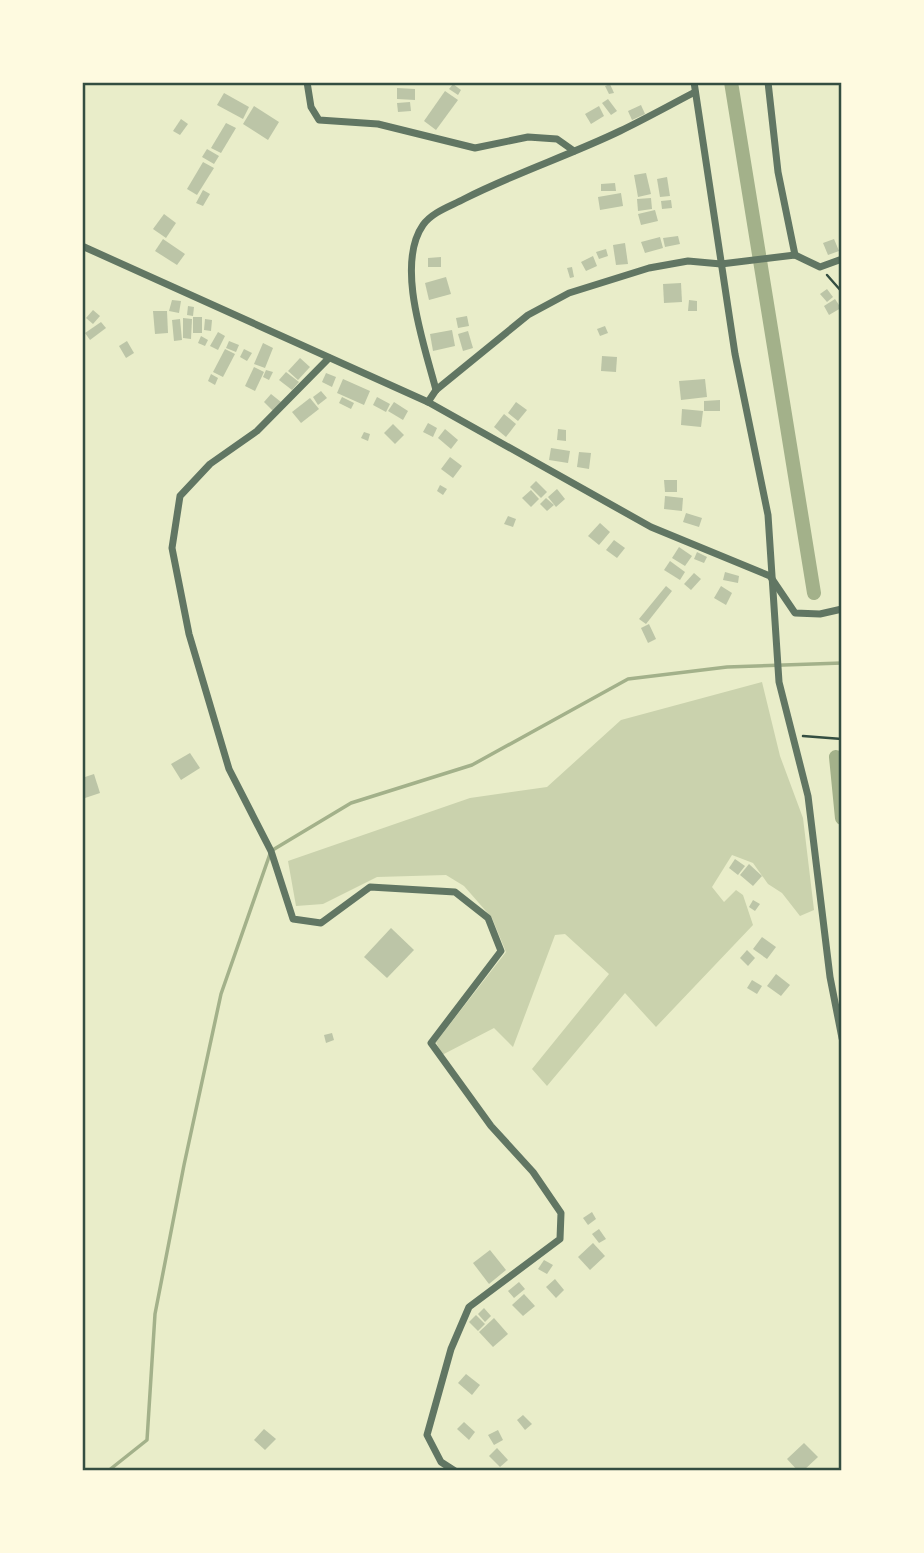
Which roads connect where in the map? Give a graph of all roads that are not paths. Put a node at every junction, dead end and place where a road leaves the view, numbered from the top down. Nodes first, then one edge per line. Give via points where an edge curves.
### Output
1 (307, 82) edge
2 (694, 82) edge
3 (768, 82) edge
4 (695, 92) junction
5 (575, 151) junction
6 (82, 246) edge
7 (92, 251) junction
8 (82, 253) edge
9 (795, 255) junction
10 (842, 259) edge
11 (721, 264) junction
12 (329, 358) junction
13 (436, 390) junction
14 (428, 402) junction
15 (770, 576) junction
16 (842, 608) edge
17 (842, 1038) edge
18 (455, 1471) edge

1 - 5 street via 311,107 319,120 378,124 475,148 528,136 557,139
2 - 4 street
3 - 9 street via 778,172
4 - 5 street
4 - 11 street
5 - 13 street via 510,176 438,212 424,224 415,245 415,313
6 - 7 street
7 - 8 street
7 - 12 street
9 - 10 street via 820,267
9 - 11 street
11 - 13 street via 688,261 649,268 569,293 528,315
11 - 15 street via 768,515
12 - 14 street
12 - 18 street via 257,432 210,464 180,496 172,548 189,634 229,769 271,851 293,919 321,923 370,887 455,891 488,918 501,951 431,1043 561,1213 560,1239 469,1307 451,1349 427,1435 441,1462
13 - 14 street
14 - 15 street via 650,527
15 - 16 street via 795,613 820,614
15 - 17 street via 779,682 808,796

